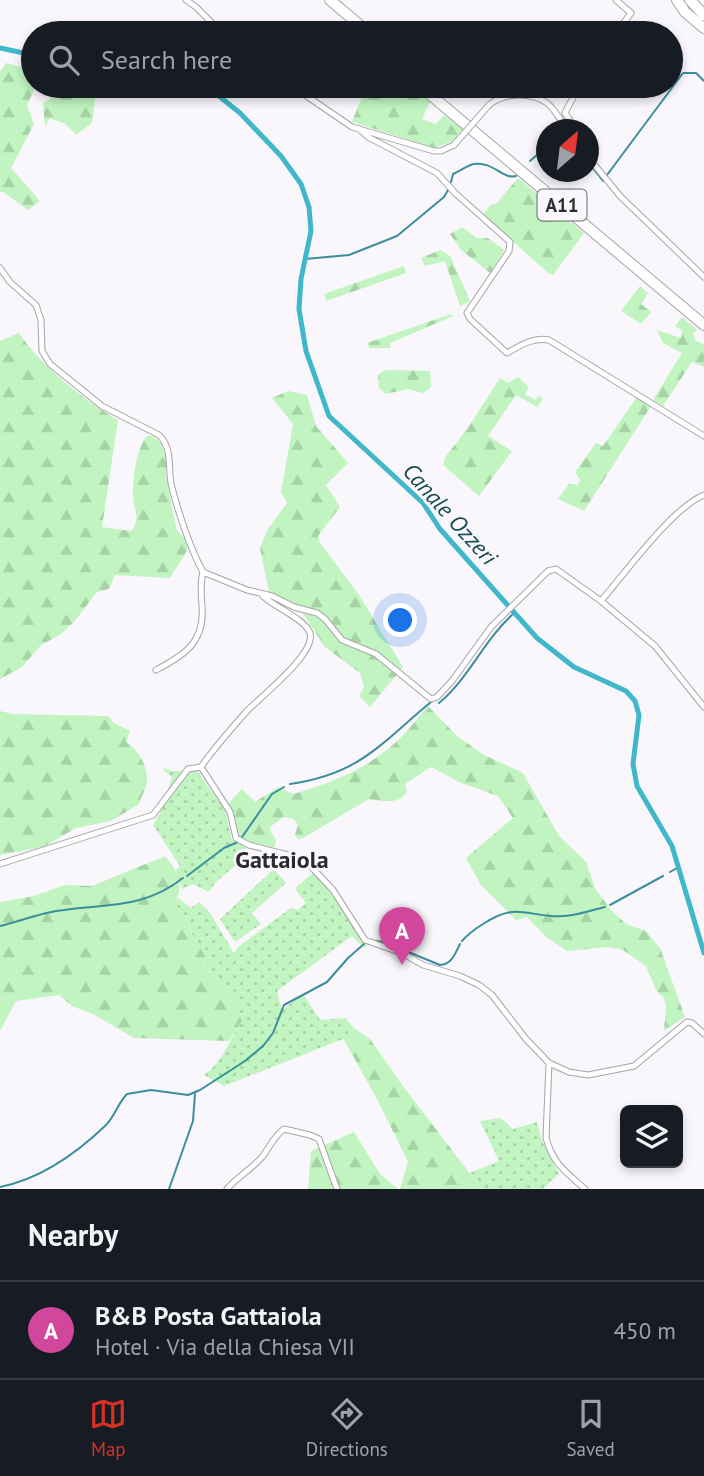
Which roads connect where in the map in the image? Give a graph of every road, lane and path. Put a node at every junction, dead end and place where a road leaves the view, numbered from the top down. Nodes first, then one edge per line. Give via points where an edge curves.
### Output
1 (186, 0) edge
2 (319, 0) edge
3 (330, 0) edge
4 (616, 0) edge
5 (677, 0) edge
6 (690, 0) edge
7 (699, 0) edge
8 (704, 5) edge
9 (704, 15) edge
10 (210, 21) edge
11 (344, 21) edge
12 (355, 21) edge
13 (625, 21) edge
14 (704, 29) edge
15 (308, 98) edge
16 (434, 98) edge
17 (446, 98) edge
18 (504, 98) edge
19 (534, 98) edge
20 (573, 98) edge
21 (559, 119) edge
22 (570, 119) edge
23 (359, 129) junction
24 (599, 170) edge
25 (0, 268) edge
26 (704, 277) edge
27 (704, 316) edge
28 (704, 325) edge
29 (704, 436) edge
30 (704, 495) edge
31 (202, 572) junction
32 (263, 596) junction
33 (601, 601) junction
34 (156, 670) dead end
35 (704, 707) edge
36 (201, 767) junction
37 (0, 864) edge
38 (704, 1034) edge
39 (549, 1063) junction
40 (227, 1189) edge
41 (337, 1189) edge
42 (585, 1189) edge

1 - 10 street
2 - 11 highway
3 - 12 highway
4 - 13 street via 631,13
5 - 14 highway
6 - 9 highway
7 - 8 highway
15 - 23 street
16 - 28 highway, A11
17 - 27 highway, A11
18 - 23 street, bridge via 494,101 454,145 441,151
19 - 21 street, bridge via 547,103
20 - 22 street via 565,113
23 - 29 street via 437,173 510,242 509,251 467,313 508,353 528,341 549,340
24 - 26 street
25 - 31 street via 36,305 42,351 50,363 102,406 164,440 172,487
30 - 33 street via 677,513
31 - 32 street
31 - 34 street via 202,630 177,660
32 - 33 street via 317,613 342,640 376,654 433,700 491,627 548,571 556,569
32 - 36 street via 304,624 310,642 292,668 248,710
33 - 35 street via 655,646
36 - 37 street via 188,769 153,815
36 - 39 street via 230,812 236,838 304,859 333,890 365,940 479,985
38 - 39 street via 687,1022 634,1066 608,1073 569,1072
39 - 42 street via 546,1138 562,1170
40 - 41 street via 284,1129 318,1139

